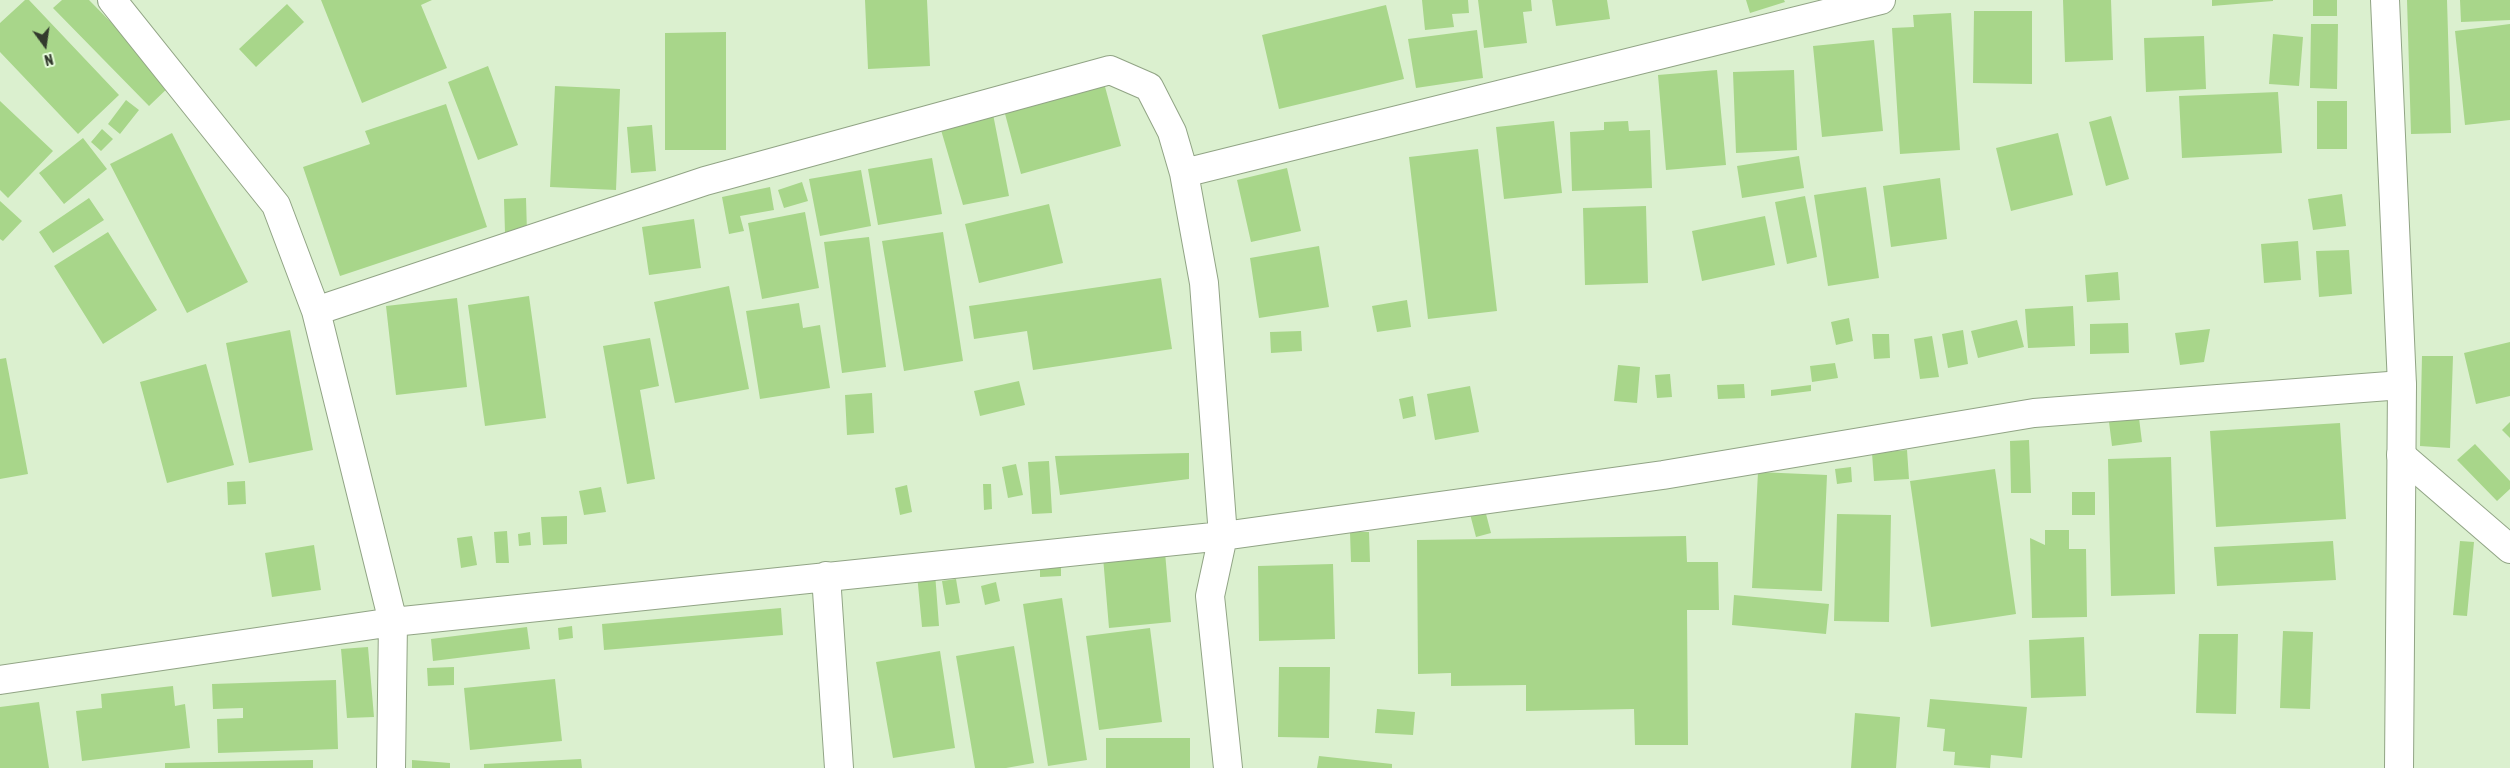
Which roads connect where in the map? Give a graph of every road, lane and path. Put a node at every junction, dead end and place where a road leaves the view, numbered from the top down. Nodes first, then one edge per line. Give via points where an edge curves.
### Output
1 (112, 0) edge
2 (1881, 0) edge
3 (2386, 0) edge
4 (1184, 173) junction
5 (316, 310) junction
6 (2402, 385) junction
7 (2402, 455) junction
8 (1223, 536) junction
9 (2510, 549) edge
10 (826, 576) junction
11 (392, 622) junction
12 (0, 680) edge
13 (391, 768) edge
14 (839, 768) edge
15 (1228, 768) edge
16 (2399, 768) edge

1 - 5 street via 276,205
2 - 4 street
3 - 6 street
4 - 5 street via 1172,132 1149,87 1110,70 705,181
4 - 8 street via 1204,283
5 - 11 street
6 - 7 street
6 - 8 street via 2034,413 1663,475
7 - 9 street
7 - 16 street
8 - 10 street
8 - 15 street via 1210,596
10 - 11 street
10 - 14 street
11 - 12 street
11 - 13 street

